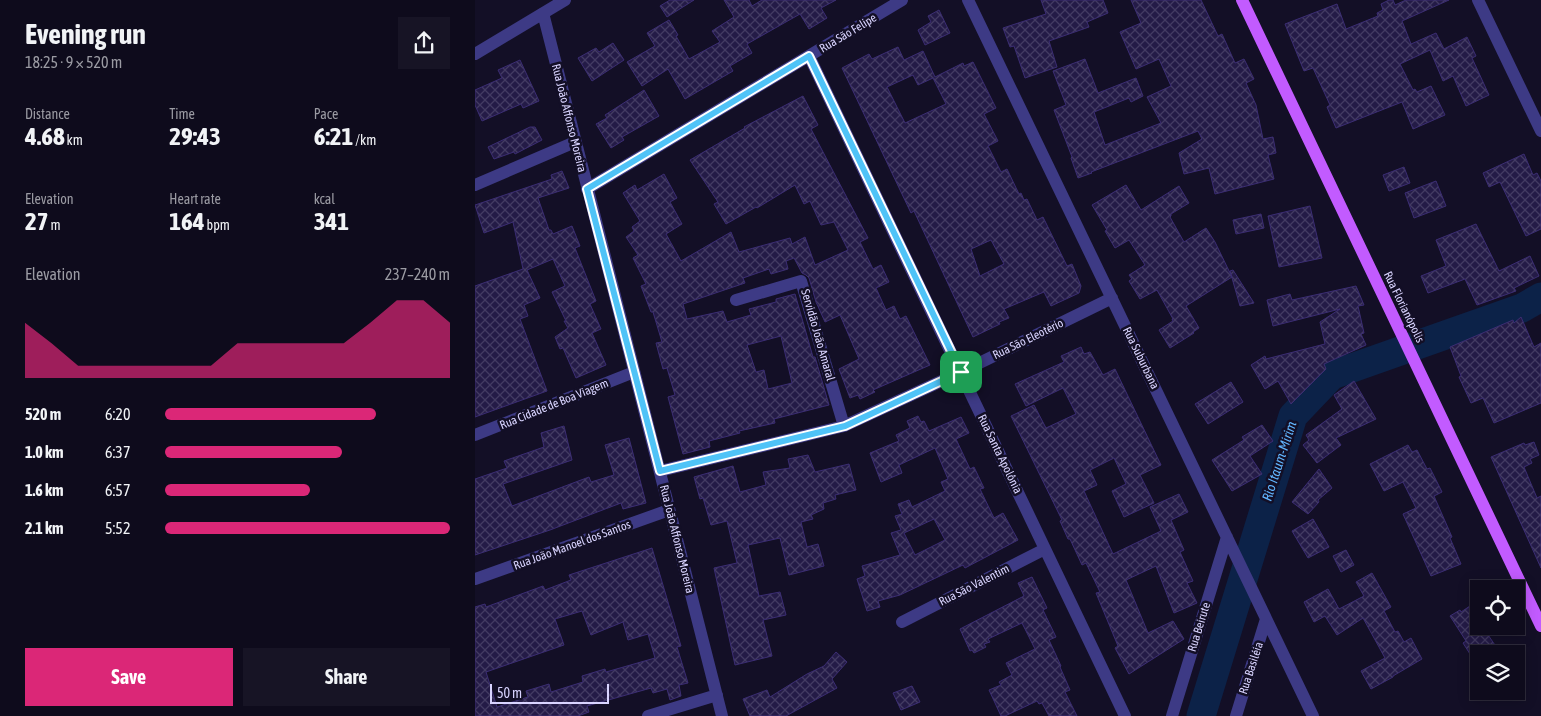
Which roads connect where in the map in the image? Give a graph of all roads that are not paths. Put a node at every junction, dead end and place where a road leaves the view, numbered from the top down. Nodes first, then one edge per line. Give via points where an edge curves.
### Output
1 (565, 0) edge
2 (902, 0) edge
3 (969, 0) edge
4 (1242, 0) edge
5 (1478, 0) edge
6 (543, 14) junction
7 (475, 54) edge
8 (809, 56) junction
9 (1541, 131) edge
10 (575, 142) junction
11 (475, 185) edge
12 (587, 189) junction
13 (1112, 298) junction
14 (737, 300) dead end
15 (634, 372) junction
16 (961, 372) junction
17 (845, 426) junction
18 (475, 436) edge
19 (660, 471) junction
20 (669, 510) junction
21 (1227, 537) junction
22 (1045, 549) junction
23 (475, 580) edge
24 (1265, 617) junction
25 (902, 622) dead end
26 (1541, 626) edge
27 (717, 695) junction
28 (648, 716) edge
29 (722, 716) edge
30 (1125, 716) edge
31 (1172, 716) edge
32 (1236, 716) edge
33 (1313, 716) edge

1 - 6 street
2 - 8 street, Rua São Felipe
3 - 13 street, Rua Suburbana
4 - 26 main road, Rua Florianópolis
5 - 9 street
6 - 7 street
6 - 10 street, Rua João Affonso Moreira
8 - 12 street, Rua São Felipe
8 - 16 street, Rua Santa Apolônia
10 - 11 street
10 - 12 street, Rua João Affonso Moreira
12 - 15 street, Rua João Affonso Moreira
13 - 16 street, Rua São Eleotério
13 - 21 street, Rua Suburbana
14 - 17 street, Servidão João Amaral via 801,280
15 - 18 street, Rua Cidade de Boa Viagem
15 - 19 street, Rua João Affonso Moreira
16 - 17 street, Rua São Eleotério
16 - 22 street, Rua Santa Apolônia
17 - 19 street, Rua São Eleotério
19 - 20 street, Rua João Affonso Moreira
20 - 23 street, Rua João Manoel dos Santos
20 - 27 street, Rua João Affonso Moreira
21 - 24 street, Rua Suburbana
21 - 31 street, Rua Beirute
22 - 25 street, Rua São Valentim
22 - 30 street, Rua Santa Apolônia
24 - 32 street, Rua Basiléia
24 - 33 street, Rua Suburbana
27 - 28 street
27 - 29 street, Rua João Affonso Moreira

